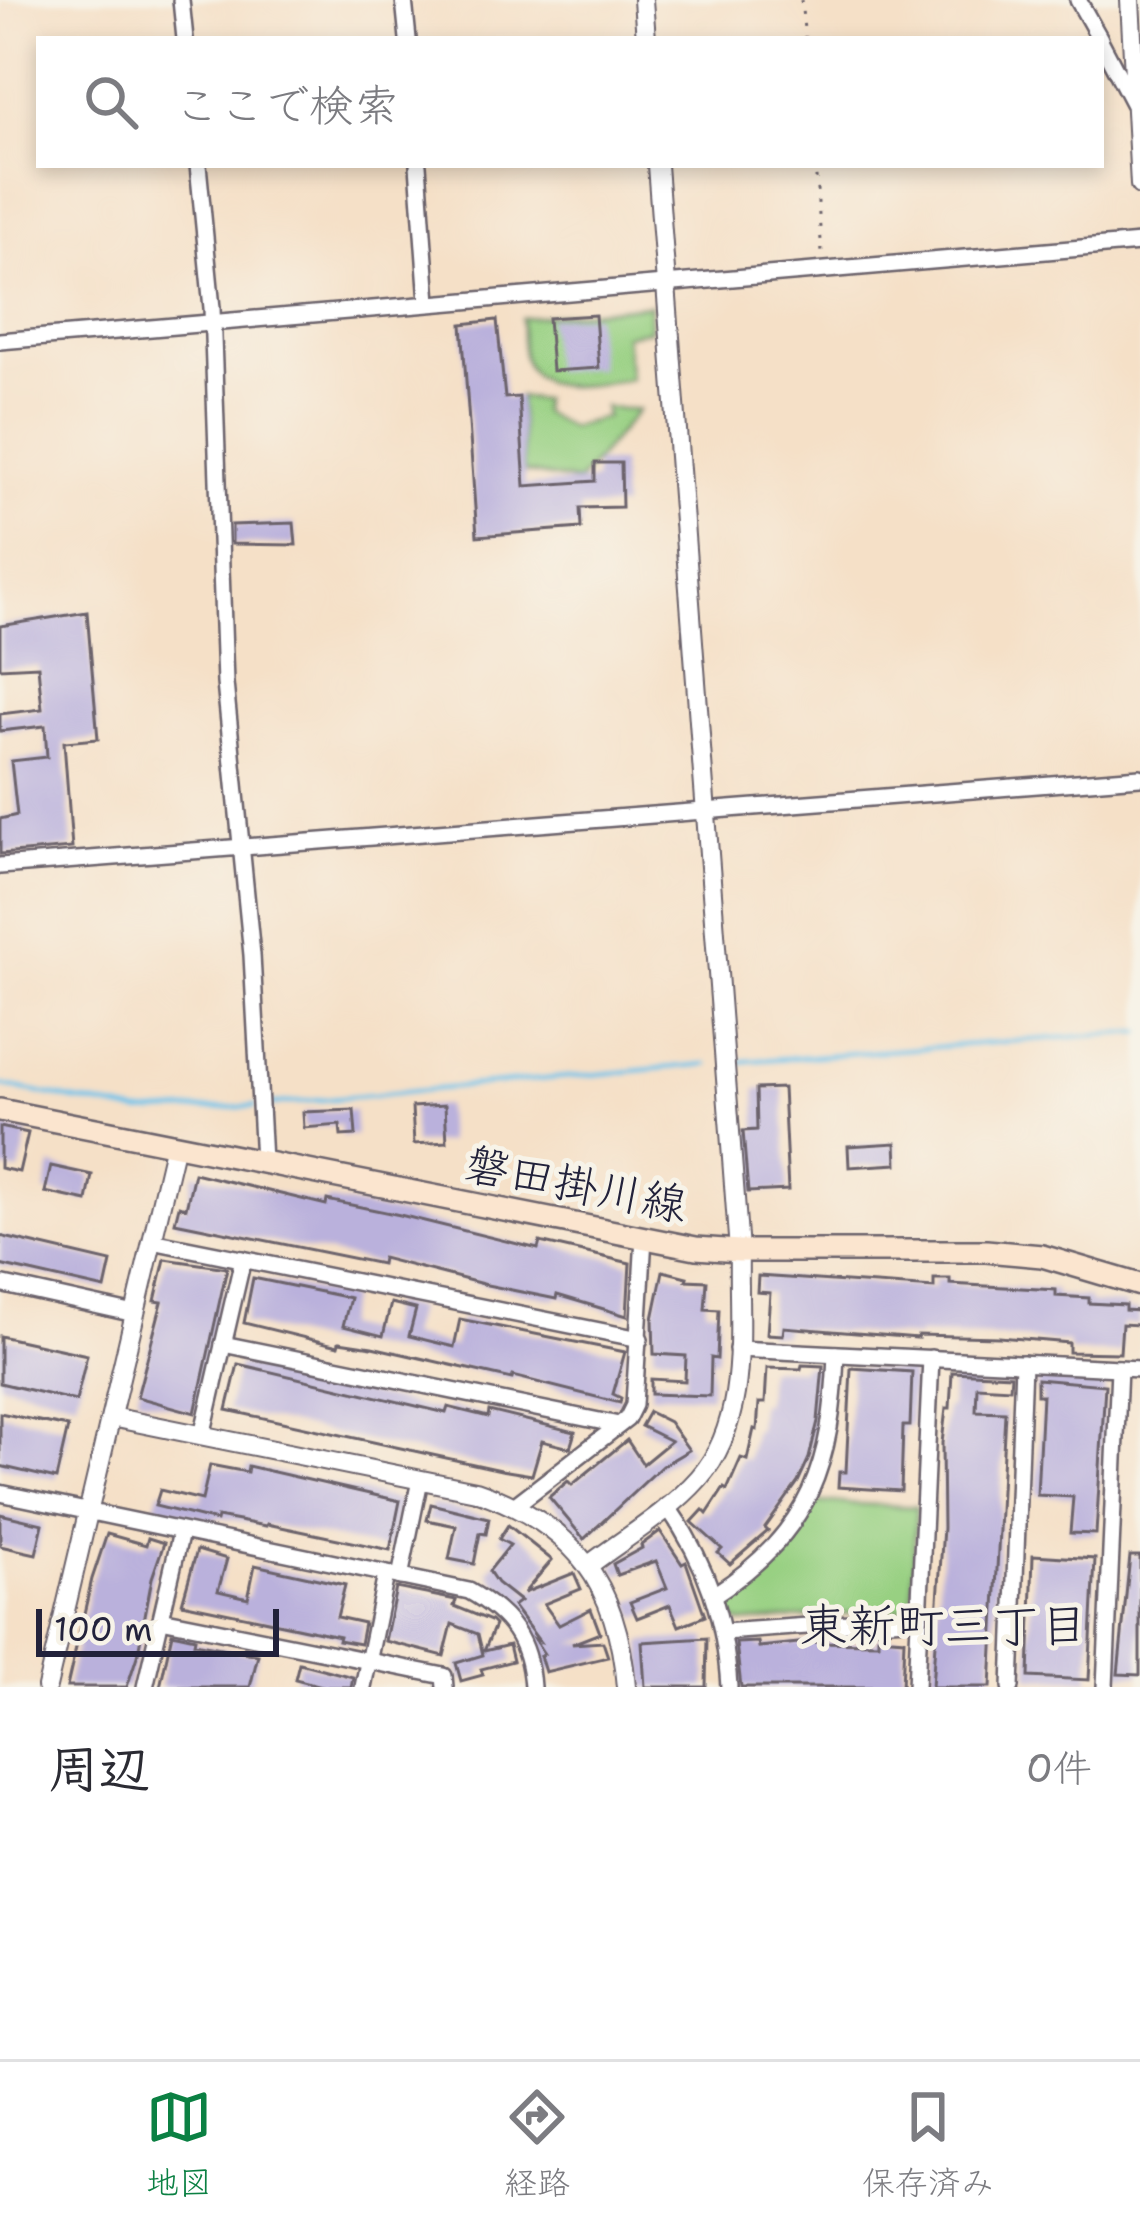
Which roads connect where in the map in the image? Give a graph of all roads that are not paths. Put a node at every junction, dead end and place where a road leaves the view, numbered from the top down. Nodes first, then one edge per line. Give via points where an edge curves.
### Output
1 (181, 0) edge
2 (404, 0) edge
3 (643, 0) edge
4 (1078, 0) edge
5 (1130, 0) edge
6 (185, 36) edge
7 (408, 36) edge
8 (646, 36) edge
9 (1098, 36) edge
10 (1104, 48) edge
11 (1136, 108) junction
12 (198, 168) edge
13 (418, 168) edge
14 (656, 168) edge
15 (1140, 185) edge
16 (1140, 243) edge
17 (666, 286) junction
18 (428, 302) junction
19 (211, 320) junction
20 (0, 341) edge
21 (1140, 777) edge
22 (703, 813) junction
23 (240, 850) junction
24 (0, 866) edge
25 (0, 1110) edge
26 (175, 1144) junction
27 (263, 1161) junction
28 (644, 1237) junction
29 (152, 1241) junction
30 (739, 1251) junction
31 (243, 1259) junction
32 (0, 1284) edge
33 (1140, 1285) edge
34 (135, 1314) junction
35 (640, 1339) junction
36 (223, 1344) junction
37 (737, 1349) junction
38 (836, 1354) junction
39 (931, 1358) junction
40 (1023, 1363) junction
41 (1119, 1368) junction
42 (1140, 1369) edge
43 (110, 1417) junction
44 (619, 1425) junction
45 (202, 1436) junction
46 (420, 1480) junction
47 (0, 1493) edge
48 (514, 1506) junction
49 (667, 1506) junction
50 (88, 1513) junction
51 (182, 1532) junction
52 (589, 1565) junction
53 (393, 1576) junction
54 (715, 1594) junction
55 (919, 1618) junction
56 (161, 1619) junction
57 (724, 1632) junction
58 (368, 1660) junction
59 (46, 1687) edge
60 (145, 1687) edge
61 (363, 1687) edge
62 (445, 1687) edge
63 (532, 1687) edge
64 (626, 1687) edge
65 (729, 1687) edge
66 (916, 1687) edge
67 (1011, 1687) edge
68 (1106, 1687) edge

1 - 6 street
2 - 7 street
3 - 8 street
4 - 9 street
5 - 11 street
10 - 11 street
11 - 15 street
12 - 19 street
13 - 18 street
14 - 17 street
16 - 17 street
17 - 18 street
17 - 22 street
18 - 19 street
19 - 20 street
19 - 23 street via 221,615
21 - 22 street
22 - 23 street
22 - 30 street
23 - 24 street
23 - 27 street
25 - 26 main road, 磐田掛川線
26 - 27 main road, 磐田掛川線
26 - 29 street
27 - 28 main road, 磐田掛川線
28 - 30 main road, 磐田掛川線
28 - 35 street
29 - 31 street
29 - 34 street
30 - 33 main road, 磐田掛川線 via 986,1251 1042,1256
30 - 37 street
31 - 35 street
31 - 36 street
32 - 34 street
34 - 43 street
35 - 44 street via 634,1405
36 - 44 street
36 - 45 street
37 - 38 street
37 - 49 street via 726,1432 700,1476
38 - 39 street
38 - 54 street via 834,1411 817,1481 767,1552
39 - 40 street
39 - 55 street
40 - 41 street
40 - 67 street
41 - 42 street
41 - 68 street
43 - 45 street
43 - 50 street
44 - 48 street
45 - 46 street
46 - 48 street
46 - 53 street
47 - 50 street
48 - 52 street via 557,1532
49 - 52 street
49 - 54 street
50 - 51 street
50 - 59 street
51 - 53 street
51 - 56 street
52 - 64 street via 618,1626
53 - 58 street
53 - 63 street via 494,1605 525,1646
54 - 57 street
55 - 57 street
55 - 66 street
56 - 58 street
56 - 60 street
57 - 65 street
58 - 61 street
58 - 62 street via 444,1676

